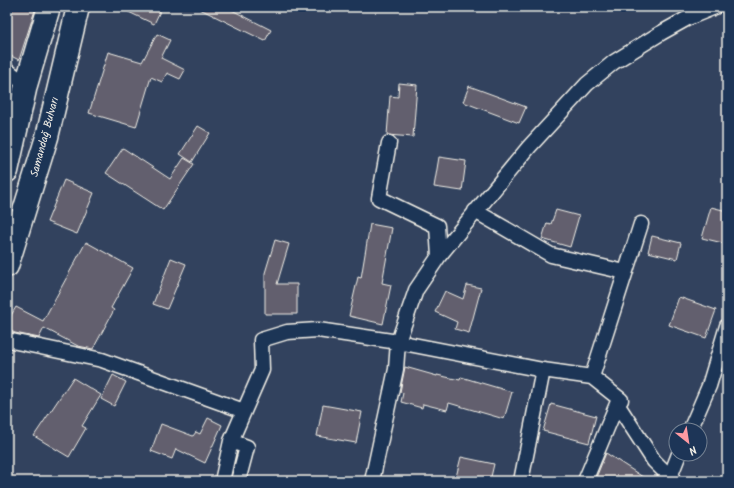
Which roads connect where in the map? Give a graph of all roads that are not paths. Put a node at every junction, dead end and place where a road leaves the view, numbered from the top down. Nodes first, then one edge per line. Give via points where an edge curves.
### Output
1 (49, 7) edge
2 (78, 7) edge
3 (715, 7) edge
4 (7, 70) edge
5 (26, 85) junction
6 (389, 143) dead end
7 (7, 171) edge
8 (475, 211) junction
9 (641, 224) dead end
10 (439, 256) junction
11 (7, 266) edge
12 (625, 272) junction
13 (727, 326) edge
14 (7, 340) edge
15 (398, 342) junction
16 (543, 370) junction
17 (592, 377) junction
18 (617, 404) junction
19 (244, 412) junction
20 (693, 422) edge
21 (231, 441) junction
22 (677, 462) edge
23 (672, 479) edge
24 (222, 481) edge
25 (238, 481) edge
26 (372, 481) edge
27 (521, 481) edge
28 (585, 481) edge

1 - 5 highway
2 - 11 highway, Samandağ Bulvarı via 47,137
3 - 8 street via 661,33 614,62 587,84
4 - 5 street
5 - 7 highway
6 - 10 street via 379,198 437,226
8 - 10 street
8 - 12 street via 551,255
9 - 12 street
10 - 15 street via 416,290
12 - 17 street
13 - 20 street via 709,386
14 - 19 street via 102,360
15 - 16 street
15 - 19 street via 318,330 288,332 261,340 262,370
15 - 26 street via 396,369
16 - 17 street
16 - 27 street
17 - 18 street via 621,400
18 - 23 street via 654,461
18 - 28 street
19 - 21 street
21 - 24 street
21 - 25 street via 247,447
22 - 23 street

